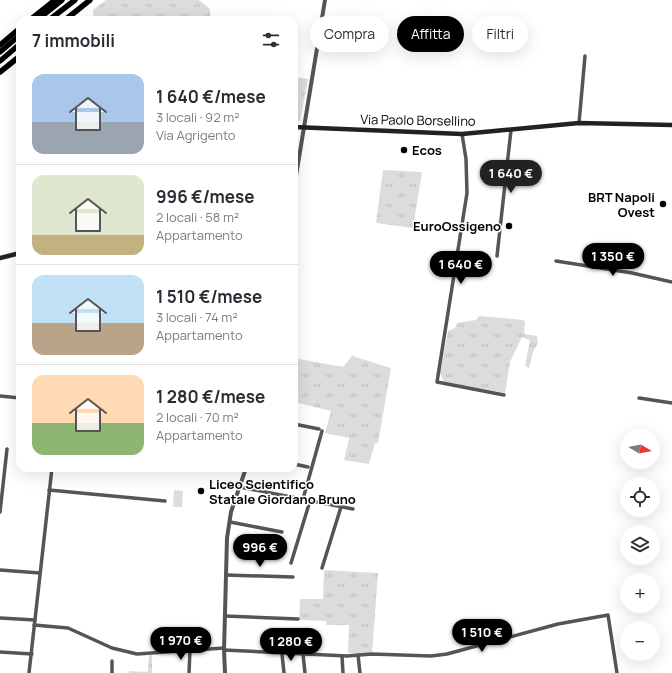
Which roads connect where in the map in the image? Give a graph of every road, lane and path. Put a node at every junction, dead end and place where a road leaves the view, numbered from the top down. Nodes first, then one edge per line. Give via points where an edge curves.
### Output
1 (55, 0) edge
2 (62, 0) edge
3 (75, 0) edge
4 (90, 0) edge
5 (325, 0) edge
6 (35, 16) edge
7 (42, 16) edge
8 (54, 16) edge
9 (70, 16) edge
10 (16, 31) edge
11 (16, 38) edge
12 (0, 45) edge
13 (16, 47) edge
14 (0, 52) edge
15 (584, 56) dead end
16 (16, 59) edge
17 (0, 61) edge
18 (0, 72) edge
19 (579, 123) junction
20 (672, 125) edge
21 (298, 127) edge
22 (304, 127) junction
23 (511, 130) junction
24 (462, 134) junction
25 (298, 164) edge
26 (16, 254) edge
27 (497, 256) dead end
28 (0, 258) edge
29 (556, 260) dead end
30 (672, 282) edge
31 (504, 395) dead end
32 (0, 396) edge
33 (16, 398) edge
34 (639, 398) dead end
35 (672, 404) edge
36 (298, 425) edge
37 (7, 449) dead end
38 (298, 465) edge
39 (308, 466) dead end
40 (51, 472) edge
41 (245, 472) edge
42 (240, 487) junction
43 (49, 490) junction
44 (303, 499) junction
45 (165, 501) dead end
46 (310, 501) junction
47 (342, 507) junction
48 (353, 509) dead end
49 (0, 512) edge
50 (230, 522) junction
51 (282, 532) dead end
52 (291, 563) dead end
53 (322, 568) dead end
54 (0, 570) edge
55 (40, 573) junction
56 (226, 575) junction
57 (293, 577) dead end
58 (225, 616) junction
59 (0, 618) edge
60 (298, 619) dead end
61 (35, 620) junction
62 (34, 625) junction
63 (224, 649) junction
64 (190, 650) junction
65 (0, 652) edge
66 (32, 654) junction
67 (282, 654) junction
68 (304, 654) junction
69 (358, 655) junction
70 (342, 656) junction
71 (112, 661) dead end
72 (29, 673) edge
73 (112, 673) edge
74 (189, 673) edge
75 (226, 673) edge
76 (284, 673) edge
77 (305, 673) edge
78 (343, 673) edge
79 (360, 673) edge
80 (617, 673) edge

1 - 6 highway
2 - 7 highway
3 - 8 highway
4 - 9 highway
5 - 22 street
10 - 12 highway
11 - 14 highway
13 - 17 highway
15 - 19 street
16 - 18 highway
19 - 20 main road, Via Paolo Borsellino
19 - 23 main road, Via Paolo Borsellino
21 - 22 main road, Via Paolo Borsellino
22 - 24 main road, Via Paolo Borsellino
22 - 25 street
23 - 24 main road, Via Paolo Borsellino
23 - 27 street
24 - 31 street via 467,193 436,382
26 - 28 main road
29 - 30 street
32 - 33 street
34 - 35 street
36 - 44 street via 321,430
37 - 49 street
38 - 39 street
40 - 43 street
41 - 42 street
42 - 44 street
42 - 50 street
43 - 45 street
43 - 55 street
44 - 46 street
46 - 47 street
46 - 52 street
47 - 48 street
47 - 53 street
50 - 51 street
50 - 56 street
54 - 55 street
55 - 61 street
56 - 57 street
56 - 58 street
58 - 60 street
58 - 63 street
59 - 61 street
61 - 62 street
62 - 64 street via 68,628 112,648 137,654
62 - 66 street
63 - 64 street
63 - 67 street
63 - 75 street
64 - 74 street
65 - 66 street
66 - 72 street
67 - 68 street
67 - 76 street
68 - 70 street
68 - 77 street
69 - 70 street
69 - 79 street
69 - 80 street via 447,654 558,624 608,615
70 - 78 street
71 - 73 street

